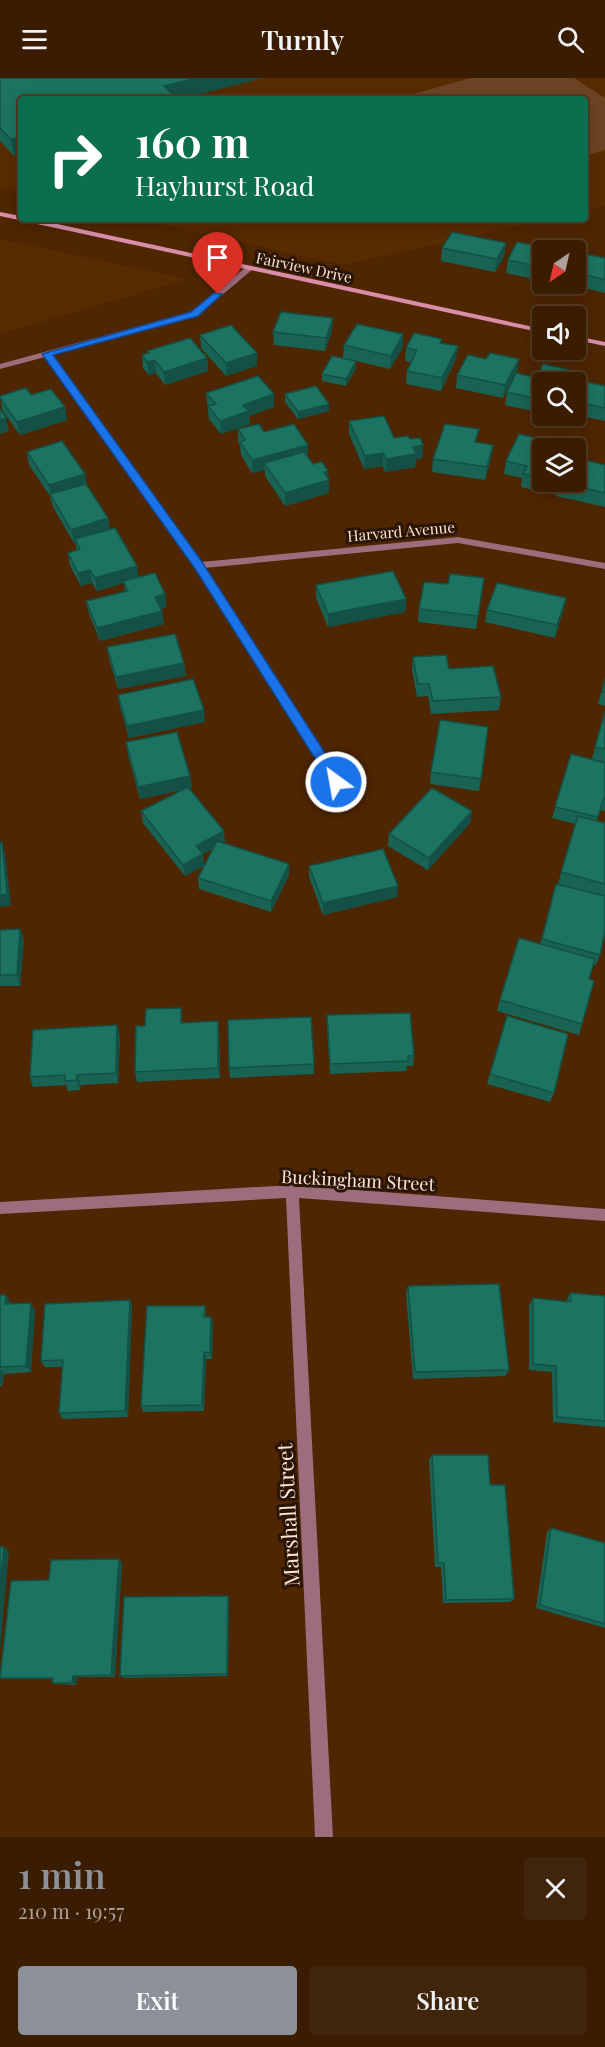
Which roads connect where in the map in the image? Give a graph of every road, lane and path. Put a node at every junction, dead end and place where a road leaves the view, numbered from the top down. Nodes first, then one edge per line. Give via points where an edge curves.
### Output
1 (0, 214) edge
2 (18, 218) edge
3 (37, 222) edge
4 (249, 269) junction
5 (532, 329) edge
6 (586, 340) edge
7 (605, 344) edge
8 (47, 354) junction
9 (0, 368) edge
10 (198, 565) junction
11 (605, 566) edge
12 (336, 782) dead end
13 (292, 1191) junction
14 (0, 1208) edge
15 (605, 1215) edge
16 (324, 1837) edge

1 - 2 main road, Fairview Drive
3 - 4 main road, Fairview Drive
4 - 5 main road, Fairview Drive
4 - 8 street via 194,314
6 - 7 main road
8 - 9 street
8 - 10 street
10 - 11 street, Harvard Avenue via 458,540
10 - 12 street
13 - 14 street, Buckingham Street
13 - 15 street, Buckingham Street
13 - 16 street, Marshall Street

